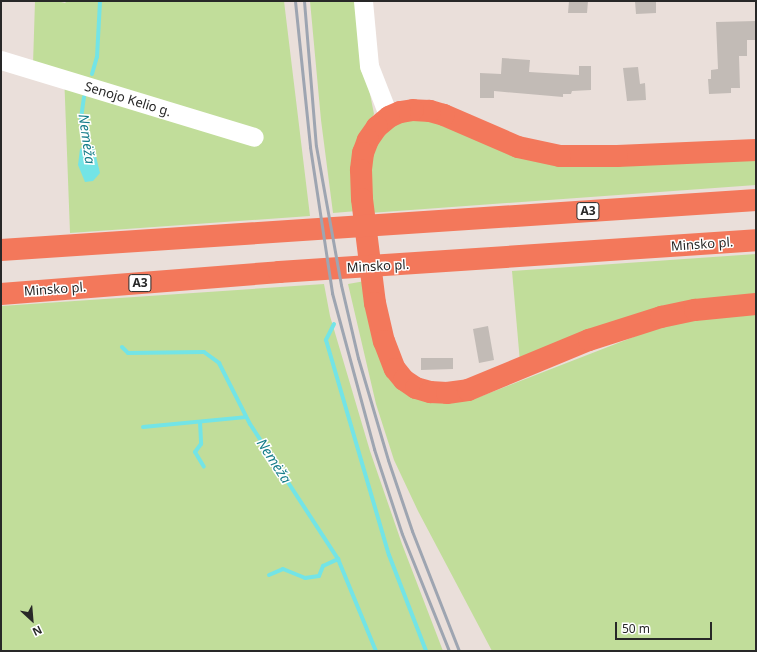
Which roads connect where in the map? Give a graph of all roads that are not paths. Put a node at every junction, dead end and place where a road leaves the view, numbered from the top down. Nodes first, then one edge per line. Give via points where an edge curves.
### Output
1 (363, 1) edge
2 (1, 60) edge
3 (389, 117) junction
4 (254, 137) dead end
5 (756, 150) edge
6 (756, 200) edge
7 (756, 240) edge
8 (1, 250) edge
9 (1, 294) edge
10 (756, 304) edge

1 - 3 street via 369,66
2 - 4 street, Senojo Kelio g.
3 - 5 highway via 413,110 430,111 518,147 560,156
3 - 10 highway via 377,127 363,153 362,199 375,302 384,342 395,368 404,380 416,388 447,393 468,390 627,327 695,310
6 - 8 highway, A3
7 - 9 highway, Minsko pl. / A3 via 279,272

